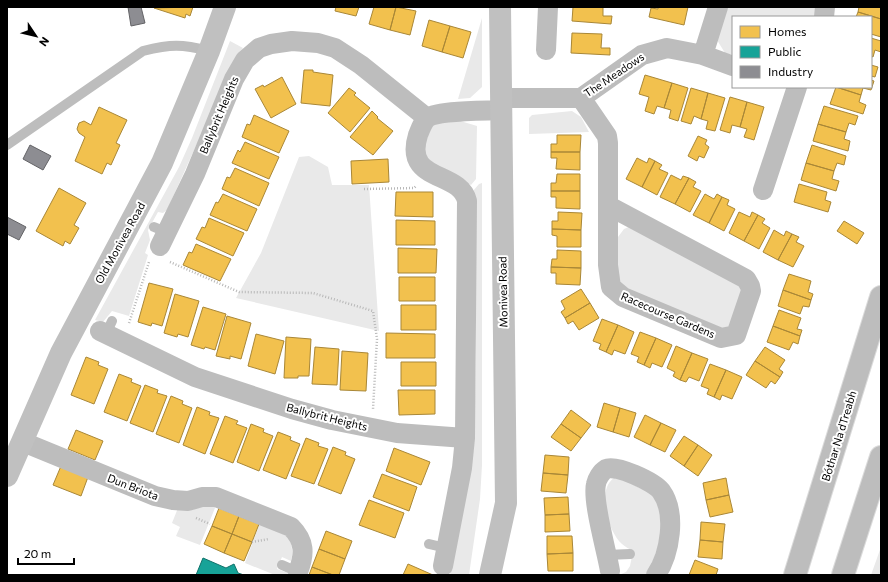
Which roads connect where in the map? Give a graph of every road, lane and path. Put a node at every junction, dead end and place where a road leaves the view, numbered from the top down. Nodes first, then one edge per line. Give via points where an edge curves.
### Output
1 (226, 7) edge
2 (500, 7) edge
3 (548, 7) edge
4 (718, 7) edge
5 (546, 50) dead end
6 (209, 51) junction
7 (703, 55) junction
8 (732, 66) edge
9 (793, 88) edge
10 (581, 98) junction
11 (501, 104) junction
12 (427, 118) junction
13 (7, 145) edge
14 (430, 174) junction
15 (761, 183) dead end
16 (364, 189) dead end
17 (609, 206) junction
18 (158, 240) junction
19 (881, 297) edge
20 (110, 332) joint
21 (371, 428) junction
22 (465, 438) junction
23 (22, 442) junction
24 (881, 457) edge
25 (7, 476) edge
26 (439, 553) dead end
27 (630, 554) dead end
28 (609, 563) joint
29 (290, 569) dead end
30 (491, 574) edge
31 (656, 575) edge
32 (795, 575) edge
33 (843, 575) edge

1 - 6 main road, Old Monivea Road
2 - 11 main road, Monivea Road
3 - 5 street
4 - 7 street
6 - 13 lane via 185,45 143,51
6 - 23 main road, Old Monivea Road via 162,163 74,328
7 - 8 street, The Meadows
7 - 10 street, The Meadows via 672,48 650,52
9 - 15 street
10 - 11 street, The Meadows
10 - 17 street, Racecourse Gardens via 607,136
11 - 12 street
11 - 30 main road, Monivea Road via 506,503
12 - 14 street via 421,127 416,153 422,166
12 - 18 street, Ballybrit Heights via 335,48 292,41 259,48 245,60 234,78 198,167
14 - 16 path via 414,188
14 - 22 street via 459,188 467,201
17 - 17 street, Racecourse Gardens via 609,281 614,291 721,338 737,333 751,291 746,279
18 - 20 path via 129,325
18 - 21 path via 239,292 313,293 373,311 377,339
19 - 32 highway, Bóthar Na dTreabh
20 - 21 street, Ballybrit Heights via 195,377 242,394 332,420
21 - 22 street, Ballybrit Heights via 411,435
22 - 26 street via 462,468
23 - 25 main road, Old Monivea Road
23 - 29 street, Dun Briota via 155,496 188,501 216,497 291,527 299,537 303,554
24 - 33 highway
27 - 28 lane
28 - 31 street via 595,491 599,476 611,468 652,483 661,490 666,500 670,524 669,542 661,568

